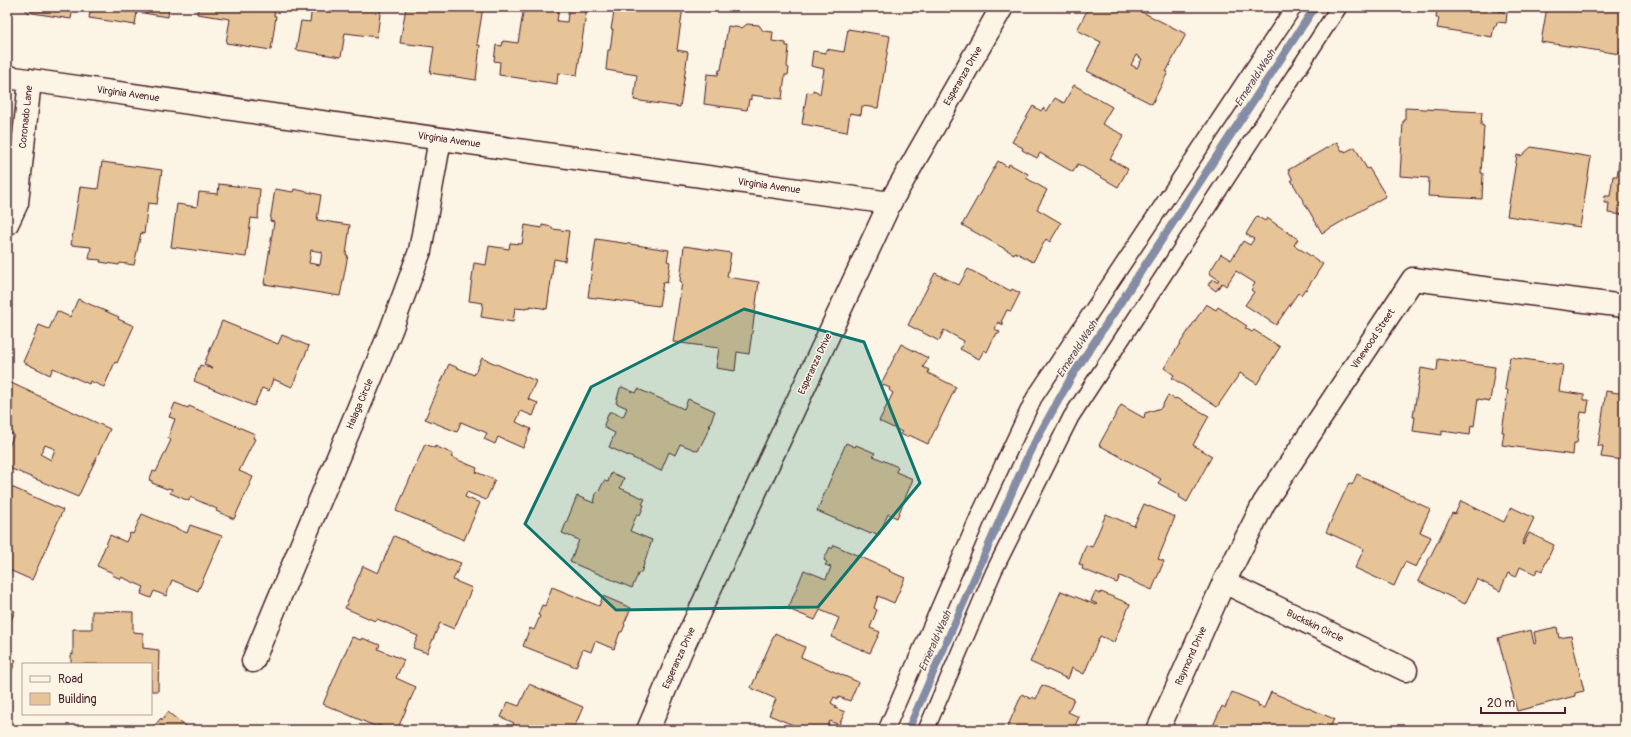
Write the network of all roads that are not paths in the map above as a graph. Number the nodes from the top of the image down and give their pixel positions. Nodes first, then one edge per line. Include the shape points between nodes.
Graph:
1 (1002, 7) edge
2 (1294, 7) edge
3 (1339, 7) edge
4 (7, 77) edge
5 (30, 80) junction
6 (440, 139) junction
7 (890, 203) junction
8 (7, 224) edge
9 (1624, 306) edge
10 (1224, 582) junction
11 (253, 661) dead end
12 (1406, 670) dead end
13 (648, 730) edge
14 (886, 730) edge
15 (926, 730) edge
16 (1158, 730) edge

1 - 7 street, Esperanza Drive
2 - 14 lane via 1034,398 979,515
3 - 15 lane via 1071,417 994,571
4 - 5 street, Virginia Avenue
5 - 6 street, Virginia Avenue
5 - 8 street, Coronado Lane via 17,202
6 - 7 street, Virginia Avenue
6 - 11 street, Halaga Circle via 420,251 388,338
7 - 13 street, Esperanza Drive via 681,651
9 - 10 street, Vinewood Street via 1414,279 1264,503
10 - 12 street, Buckskin Circle
10 - 16 street, Raymond Drive

